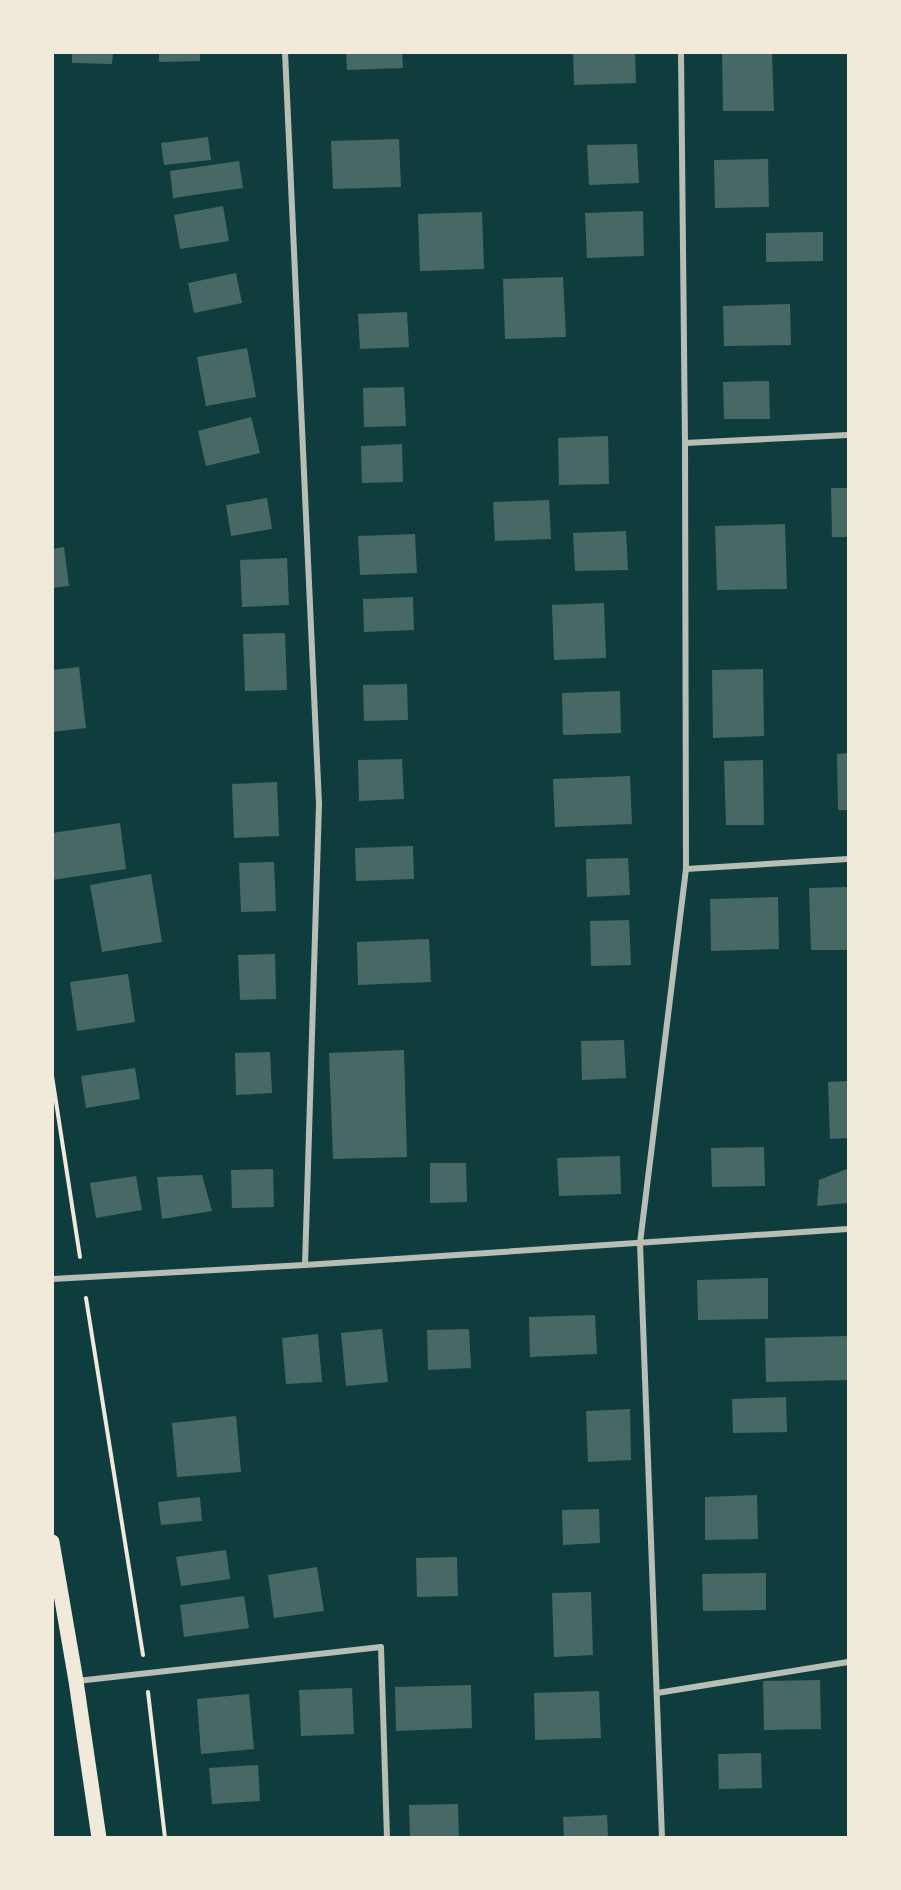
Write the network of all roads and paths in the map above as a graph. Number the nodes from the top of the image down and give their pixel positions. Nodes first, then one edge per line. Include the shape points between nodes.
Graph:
1 (285, 52) edge
2 (681, 52) edge
3 (849, 435) edge
4 (685, 443) junction
5 (849, 859) edge
6 (686, 869) junction
7 (52, 1076) edge
8 (849, 1229) edge
9 (640, 1243) junction
10 (80, 1257) dead end
11 (304, 1265) junction
12 (52, 1279) edge
13 (86, 1298) dead end
14 (52, 1542) edge
15 (849, 1662) edge
16 (146, 1672) junction
17 (76, 1681) junction
18 (657, 1693) junction
19 (99, 1838) edge
20 (165, 1838) edge
21 (387, 1838) edge
22 (662, 1838) edge

1 - 11 street via 319,804
2 - 4 street
3 - 4 street
4 - 6 street
5 - 6 street
6 - 9 street
7 - 10 path
8 - 9 street
9 - 11 street
9 - 18 street
11 - 12 street
13 - 16 path
14 - 17 main road
15 - 18 street
16 - 17 street
16 - 20 path
16 - 21 street via 381,1647
17 - 19 main road
18 - 22 street

